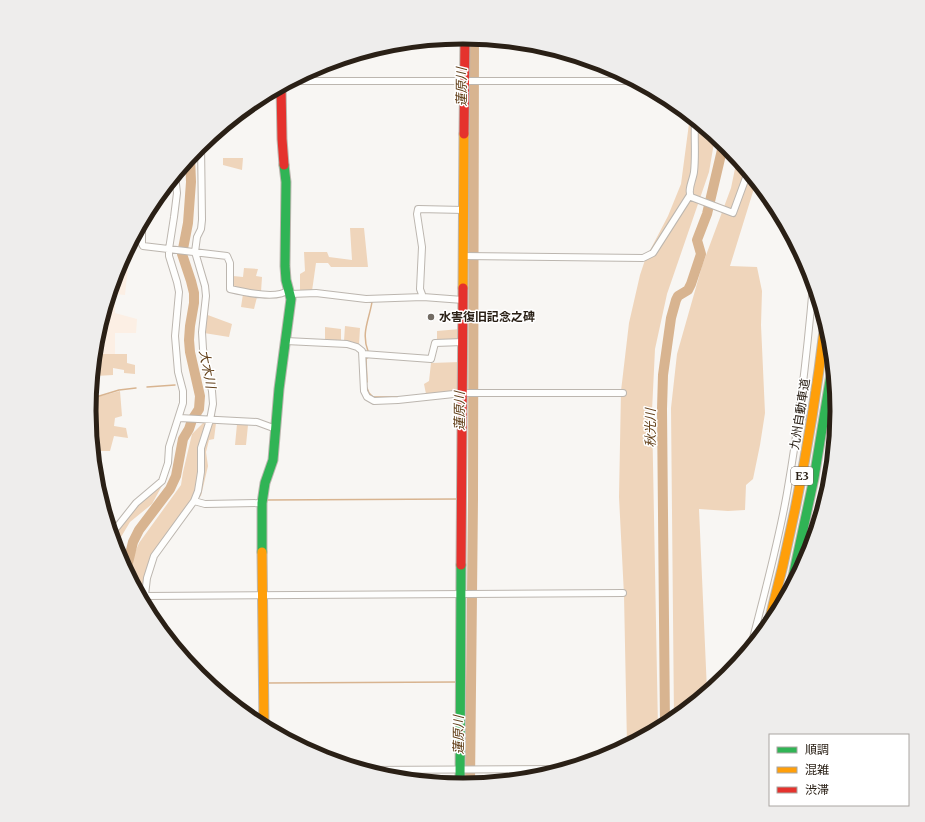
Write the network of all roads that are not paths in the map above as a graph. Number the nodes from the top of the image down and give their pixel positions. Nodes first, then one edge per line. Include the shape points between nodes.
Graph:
1 (465, 44) edge
2 (302, 81) edge
3 (464, 81) junction
4 (623, 81) edge
5 (281, 92) edge
6 (695, 128) edge
7 (201, 153) edge
8 (746, 178) edge
9 (176, 182) edge
10 (692, 197) junction
11 (464, 210) junction
12 (142, 232) edge
13 (169, 249) junction
14 (195, 252) junction
15 (464, 256) junction
16 (289, 292) junction
17 (423, 297) junction
18 (812, 299) edge
19 (463, 300) junction
20 (286, 342) junction
21 (463, 342) junction
22 (822, 342) edge
23 (363, 354) junction
24 (829, 387) edge
25 (462, 393) junction
26 (623, 393) dead end
27 (181, 418) junction
28 (208, 420) junction
29 (276, 428) junction
30 (194, 501) junction
31 (262, 503) junction
32 (115, 528) edge
33 (796, 564) edge
34 (623, 593) dead end
35 (145, 594) edge
36 (462, 594) junction
37 (146, 596) edge
38 (264, 596) junction
39 (772, 608) edge
40 (754, 634) edge
41 (264, 719) edge
42 (460, 769) junction
43 (541, 769) edge
44 (386, 770) edge
45 (460, 778) edge

1 - 3 main road
2 - 3 street
3 - 4 street
3 - 11 main road
5 - 16 main road via 286,182 285,266
6 - 10 street via 696,156
7 - 14 street via 202,220
8 - 10 street via 733,213
9 - 13 street via 176,206
10 - 15 street via 653,253 643,258
11 - 15 main road
11 - 17 street via 418,209 422,247 420,289
12 - 13 street via 143,246
13 - 14 street
13 - 27 street via 179,292 175,323 178,372 183,397
14 - 16 street via 226,256 230,263 230,289 267,294
14 - 28 street via 206,296 203,349 213,404
15 - 19 main road
16 - 17 street via 366,299
16 - 20 main road via 292,299
17 - 19 street
18 - 40 street via 801,417 772,565
19 - 21 main road
20 - 23 street via 347,344 357,347
20 - 29 main road
21 - 23 street via 435,343 431,360
21 - 25 main road
22 - 39 main road, 九州自動車道 / E3 via 802,472
23 - 25 street via 364,391 367,397 374,400
24 - 33 main road, 九州自動車道 / E3 via 815,474
25 - 26 street
25 - 36 main road
27 - 28 street
27 - 32 street via 170,447 162,481 136,503
28 - 29 street via 257,422
28 - 30 street via 201,448 198,491
29 - 31 main road via 273,460 265,483
30 - 31 street via 205,504
30 - 35 street via 154,556
31 - 38 main road
34 - 36 street
36 - 38 street
36 - 42 main road
37 - 38 street
38 - 41 main road
42 - 43 street
42 - 44 street
42 - 45 main road

